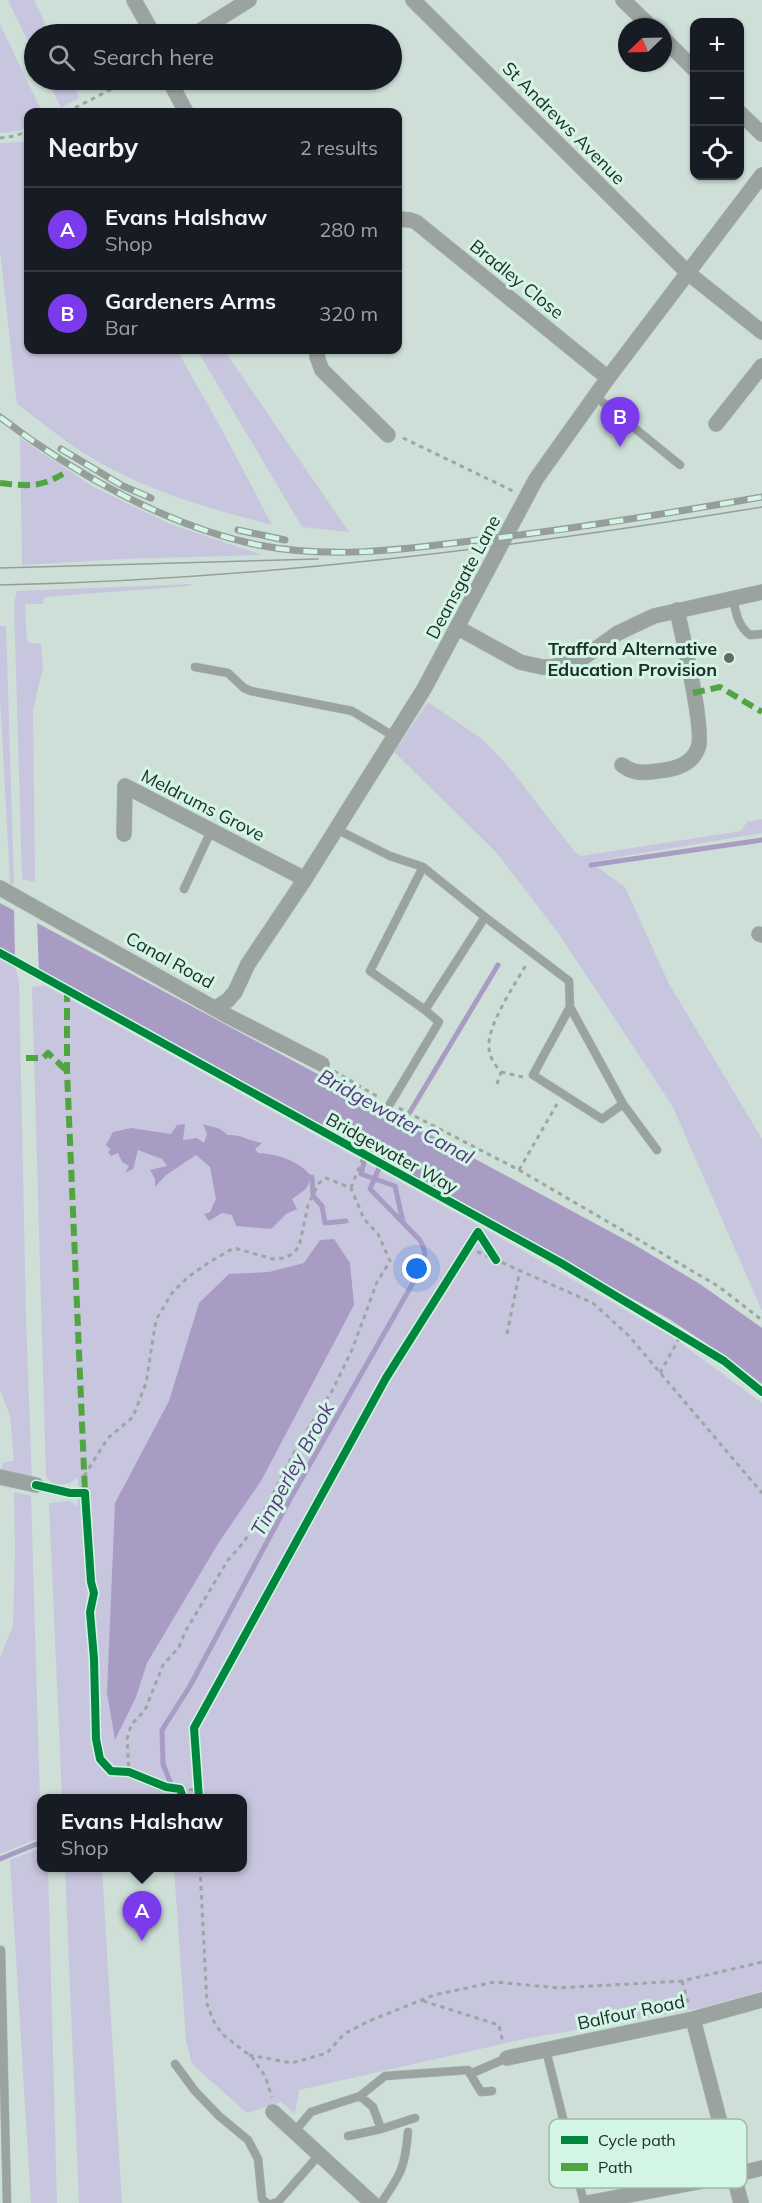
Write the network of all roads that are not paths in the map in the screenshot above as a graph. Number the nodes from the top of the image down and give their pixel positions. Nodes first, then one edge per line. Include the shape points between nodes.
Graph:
1 (134, 0) edge
2 (249, 0) edge
3 (413, 0) edge
4 (623, 0) edge
5 (642, 18) edge
6 (147, 24) edge
7 (211, 24) edge
8 (672, 47) edge
9 (690, 65) edge
10 (174, 90) edge
11 (184, 108) edge
12 (744, 117) edge
13 (762, 135) edge
14 (762, 175) edge
15 (402, 218) edge
16 (688, 273) junction
17 (762, 332) edge
18 (317, 354) edge
19 (762, 366) edge
20 (608, 378) junction
21 (757, 384) edge
22 (595, 396) junction
23 (716, 424) dead end
24 (388, 435) road end
25 (680, 465) dead end
26 (762, 592) edge
27 (733, 598) junction
28 (677, 610) junction
29 (458, 628) junction
30 (762, 634) edge
31 (195, 667) dead end
32 (395, 737) junction
33 (622, 765) dead end
34 (336, 829) junction
35 (211, 831) junction
36 (124, 834) dead end
37 (423, 867) junction
38 (305, 879) junction
39 (0, 888) edge
40 (184, 889) dead end
41 (485, 917) junction
42 (570, 1006) junction
43 (216, 1008) junction
44 (425, 1010) junction
45 (322, 1064) road end
46 (390, 1104) road end
47 (623, 1104) junction
48 (657, 1150) dead end
49 (0, 1477) edge
50 (36, 1485) dead end
51 (1, 1950) edge
52 (762, 2000) edge
53 (693, 2019) junction
54 (546, 2050) junction
55 (507, 2058) joint
56 (175, 2064) dead end
57 (470, 2074) junction
58 (492, 2091) dead end
59 (360, 2096) junction
60 (273, 2112) road end
61 (415, 2118) dead end
62 (564, 2119) edge
63 (719, 2119) edge
64 (381, 2129) junction
65 (294, 2132) junction
66 (408, 2133) dead end
67 (348, 2136) dead end
68 (320, 2155) junction
69 (762, 2168) edge
70 (747, 2172) edge
71 (581, 2188) edge
72 (665, 2188) edge
73 (737, 2188) edge
74 (7, 2203) edge
75 (267, 2203) edge
76 (273, 2203) edge
77 (372, 2203) edge
78 (381, 2203) edge
79 (585, 2203) edge
80 (741, 2203) edge

1 - 6 street
2 - 7 street
3 - 16 street, St Andrews Avenue
4 - 5 street
8 - 9 street
10 - 11 street
12 - 13 street
14 - 16 street, Deansgate Lane
15 - 20 street, Bradley Close via 416,222
16 - 17 street, St Andrews Avenue
16 - 20 street, Deansgate Lane
18 - 24 street via 322,370
19 - 21 street
20 - 22 street, Deansgate Lane
21 - 23 street
22 - 25 lane
22 - 29 street, Deansgate Lane via 526,497
26 - 27 street
27 - 28 street
27 - 30 lane via 744,631
28 - 29 street via 654,615 627,628 580,660 552,667 520,662
28 - 33 street via 699,747 689,760 674,768 639,773
29 - 32 street, Deansgate Lane
31 - 32 lane via 228,673 251,691 352,711
32 - 34 street, Deansgate Lane
34 - 37 lane via 390,856
34 - 38 street, Deansgate Lane
35 - 36 street, Meldrums Grove via 125,786
35 - 38 street, Meldrums Grove
35 - 40 lane
37 - 41 lane
37 - 44 lane via 370,971
38 - 43 street, Deansgate Lane via 248,964 235,992
39 - 43 street, Canal Road
41 - 42 lane via 569,981
41 - 44 lane
42 - 47 lane
42 - 47 lane via 533,1075 602,1119
43 - 45 street, Canal Road
44 - 46 lane via 439,1022
47 - 48 lane
49 - 50 street
51 - 74 lane
52 - 53 street, Balfour Road
53 - 54 street, Balfour Road
53 - 63 street
54 - 55 street, Balfour Road
54 - 62 lane
55 - 57 lane
56 - 75 lane via 219,2116 248,2140 258,2159 262,2199
57 - 58 lane via 481,2092
57 - 59 lane via 468,2070 385,2076
59 - 64 lane via 373,2108
59 - 65 lane via 311,2112
60 - 65 street
61 - 64 lane
64 - 67 lane
65 - 68 street
66 - 78 lane via 400,2175
68 - 76 lane
68 - 77 street
69 - 70 street
71 - 79 lane
72 - 79 street
73 - 80 street

